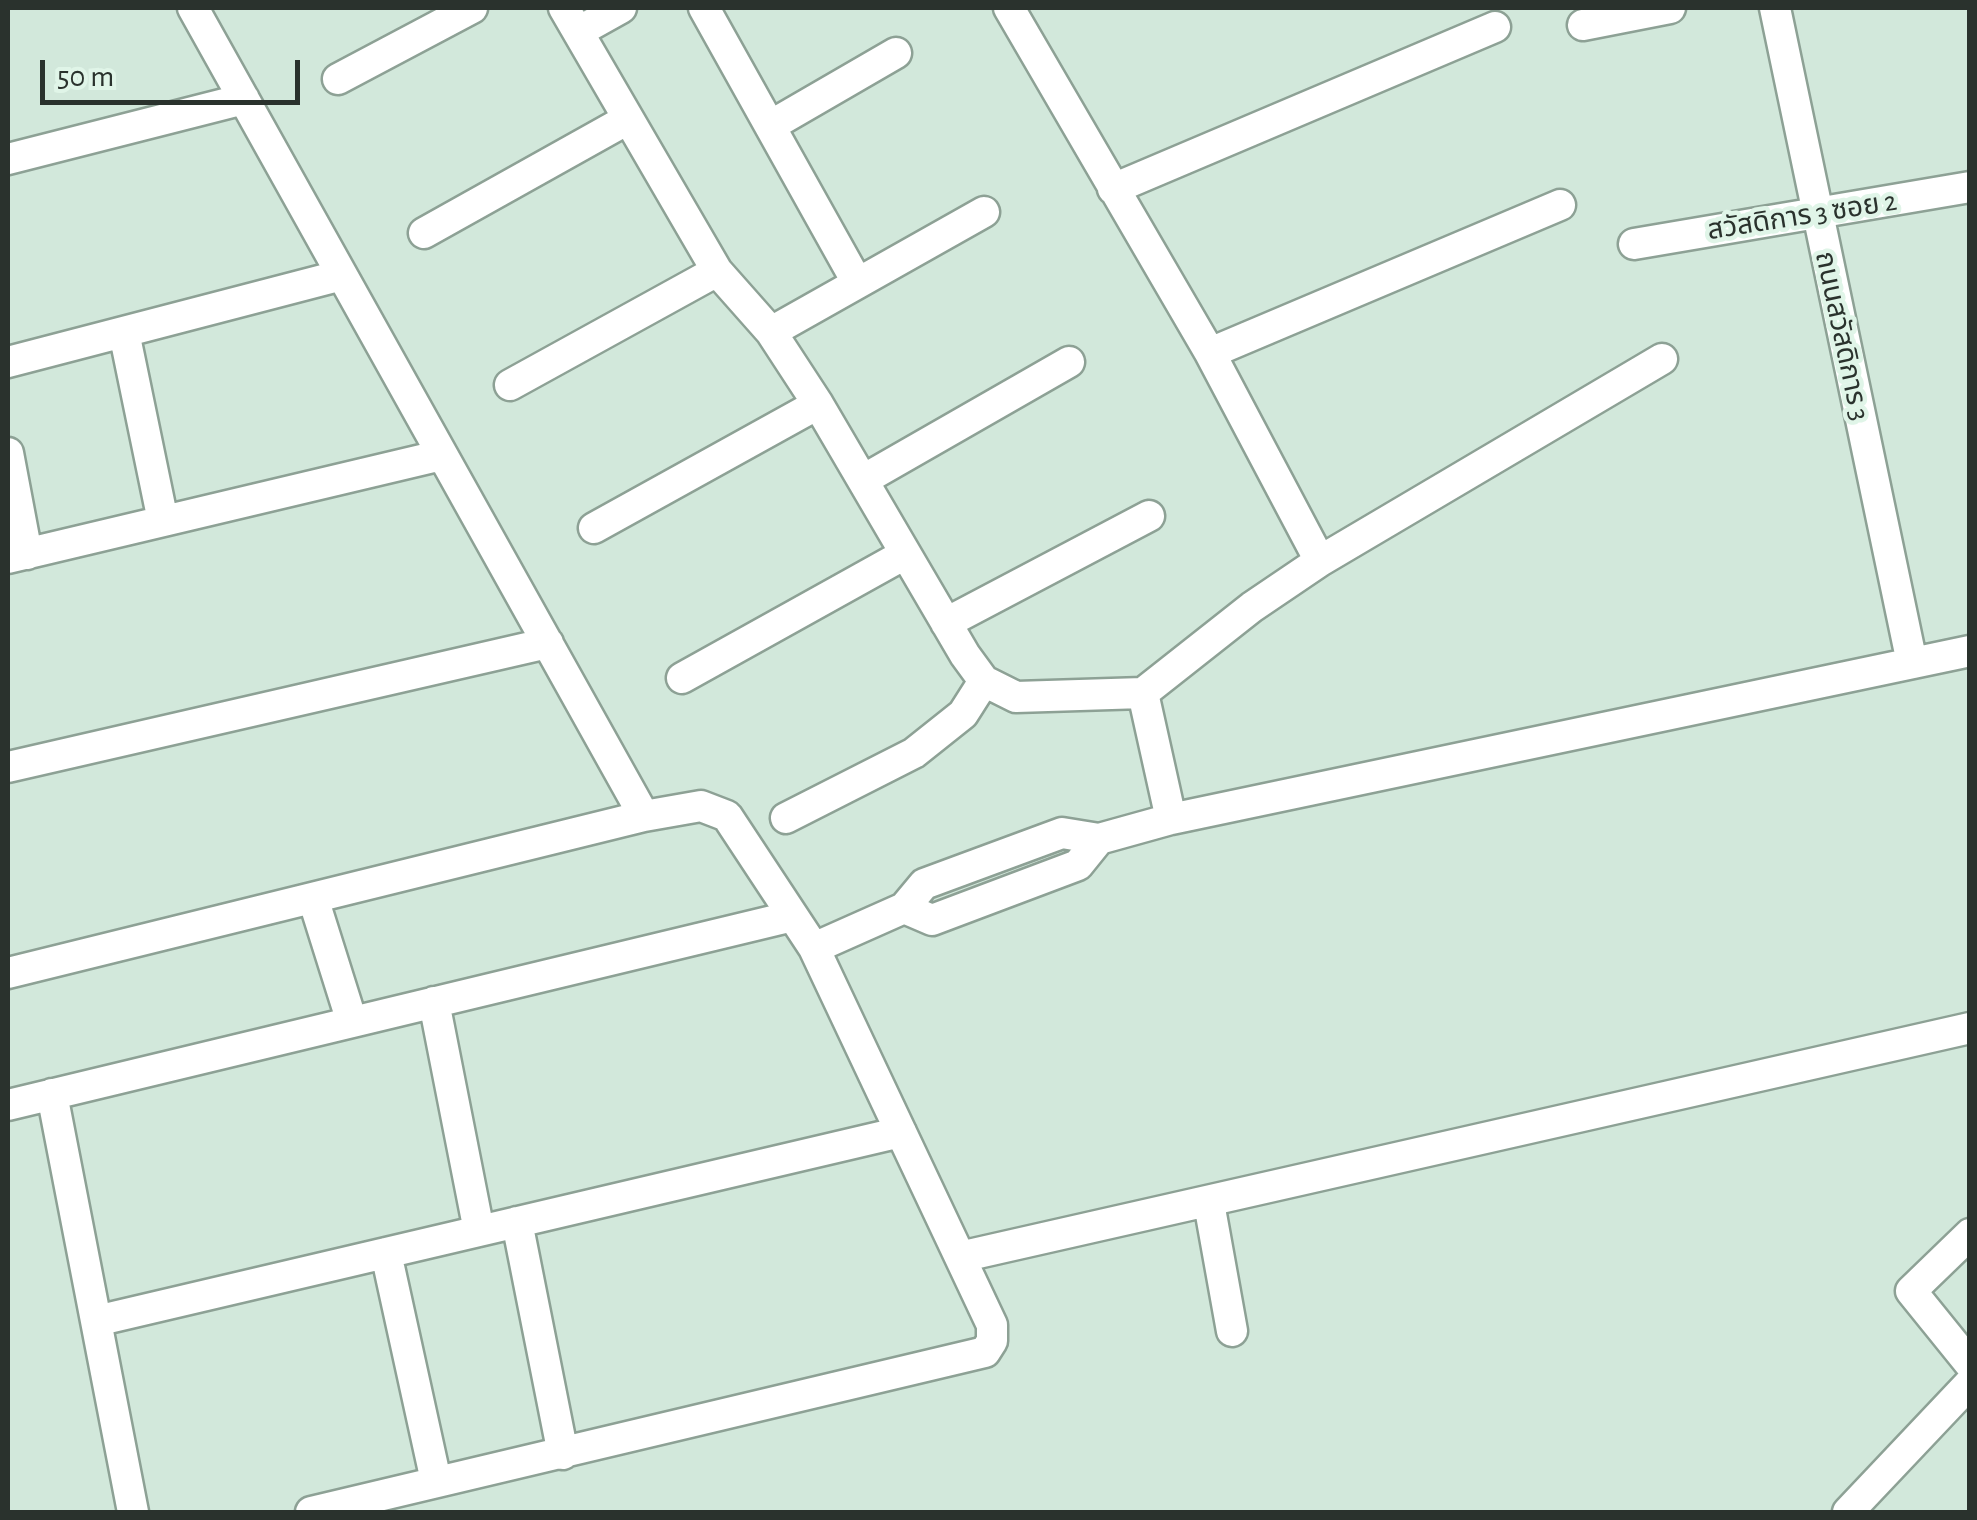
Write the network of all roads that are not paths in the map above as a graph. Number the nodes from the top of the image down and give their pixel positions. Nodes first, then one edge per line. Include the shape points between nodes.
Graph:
1 (192, 8) edge
2 (472, 8) edge
3 (622, 8) edge
4 (704, 8) edge
5 (1670, 8) edge
6 (1775, 8) edge
7 (1022, 11) edge
8 (571, 20) edge
9 (1583, 24) dead end
10 (1495, 28) dead end
11 (896, 53) dead end
12 (338, 79) dead end
13 (244, 99) junction
14 (628, 118) junction
15 (770, 126) junction
16 (8, 158) edge
17 (1970, 187) edge
18 (1113, 189) junction
19 (1560, 205) dead end
20 (984, 212) dead end
21 (1816, 215) junction
22 (424, 233) dead end
23 (1634, 244) dead end
24 (717, 271) junction
25 (342, 275) junction
26 (858, 282) junction
27 (124, 332) junction
28 (771, 332) junction
29 (1210, 353) junction
30 (1662, 360) dead end
31 (8, 362) edge
32 (1069, 362) dead end
33 (510, 385) dead end
34 (818, 404) junction
35 (8, 454) edge
36 (442, 455) junction
37 (862, 480) junction
38 (1149, 516) dead end
39 (163, 522) junction
40 (594, 528) dead end
41 (905, 554) junction
42 (18, 556) edge
43 (1320, 560) junction
44 (946, 624) junction
45 (548, 643) junction
46 (1970, 651) edge
47 (1912, 663) junction
48 (682, 678) dead end
49 (984, 681) junction
50 (1143, 692) junction
51 (8, 767) edge
52 (644, 816) junction
53 (786, 818) dead end
54 (1171, 819) junction
55 (313, 898) junction
56 (793, 916) junction
57 (814, 948) junction
58 (8, 974) edge
59 (434, 1002) junction
60 (352, 1022) junction
61 (1970, 1028) edge
62 (52, 1094) junction
63 (8, 1105) edge
64 (901, 1132) junction
65 (1209, 1203) junction
66 (516, 1222) junction
67 (479, 1231) junction
68 (1970, 1234) edge
69 (386, 1253) junction
70 (960, 1257) junction
71 (96, 1321) junction
72 (1232, 1331) dead end
73 (1970, 1364) edge
74 (1970, 1383) edge
75 (563, 1454) junction
76 (436, 1481) junction
77 (133, 1512) edge
78 (312, 1512) edge
79 (1848, 1512) edge

1 - 13 street
2 - 12 street
3 - 8 street
4 - 15 street
5 - 9 street
6 - 21 street, ถนนสวัสดิการ 3
7 - 18 street
8 - 14 street
10 - 18 street
11 - 15 street
13 - 16 street
13 - 25 street
14 - 22 street
14 - 24 street
15 - 26 street
17 - 21 street, สวัสดิการ 3 ซอย 2
18 - 29 street
19 - 29 street
20 - 26 street
21 - 23 street, สวัสดิการ 3 ซอย 2
21 - 47 street, ถนนสวัสดิการ 3
24 - 28 street
24 - 33 street
25 - 27 street
25 - 36 street
26 - 28 street
27 - 31 street
27 - 39 street
28 - 34 street
29 - 43 street
30 - 43 street
32 - 37 street
34 - 37 street
34 - 40 street
35 - 42 street
36 - 39 street
36 - 45 street
37 - 41 street
38 - 44 street
39 - 42 street
41 - 44 street
41 - 48 street
43 - 50 street
44 - 49 street
45 - 51 street
45 - 52 street
46 - 47 street
47 - 54 street
49 - 50 street via 1016,697
49 - 53 street via 963,714 914,752
50 - 54 street
52 - 55 street
52 - 56 street via 701,806 727,816
54 - 57 street via 1099,839 1062,833 924,884 904,908
55 - 58 street
55 - 60 street
56 - 57 street
56 - 59 street
57 - 64 street
59 - 60 street
59 - 67 street
60 - 62 street
61 - 65 street
62 - 63 street
62 - 71 street
64 - 66 street
64 - 70 street
65 - 70 street
65 - 72 street
66 - 67 street
66 - 75 street
67 - 69 street
68 - 73 street via 1911,1291
69 - 71 street
69 - 76 street
70 - 75 street via 992,1325 986,1352
71 - 77 street
74 - 79 street
75 - 76 street
76 - 78 street

